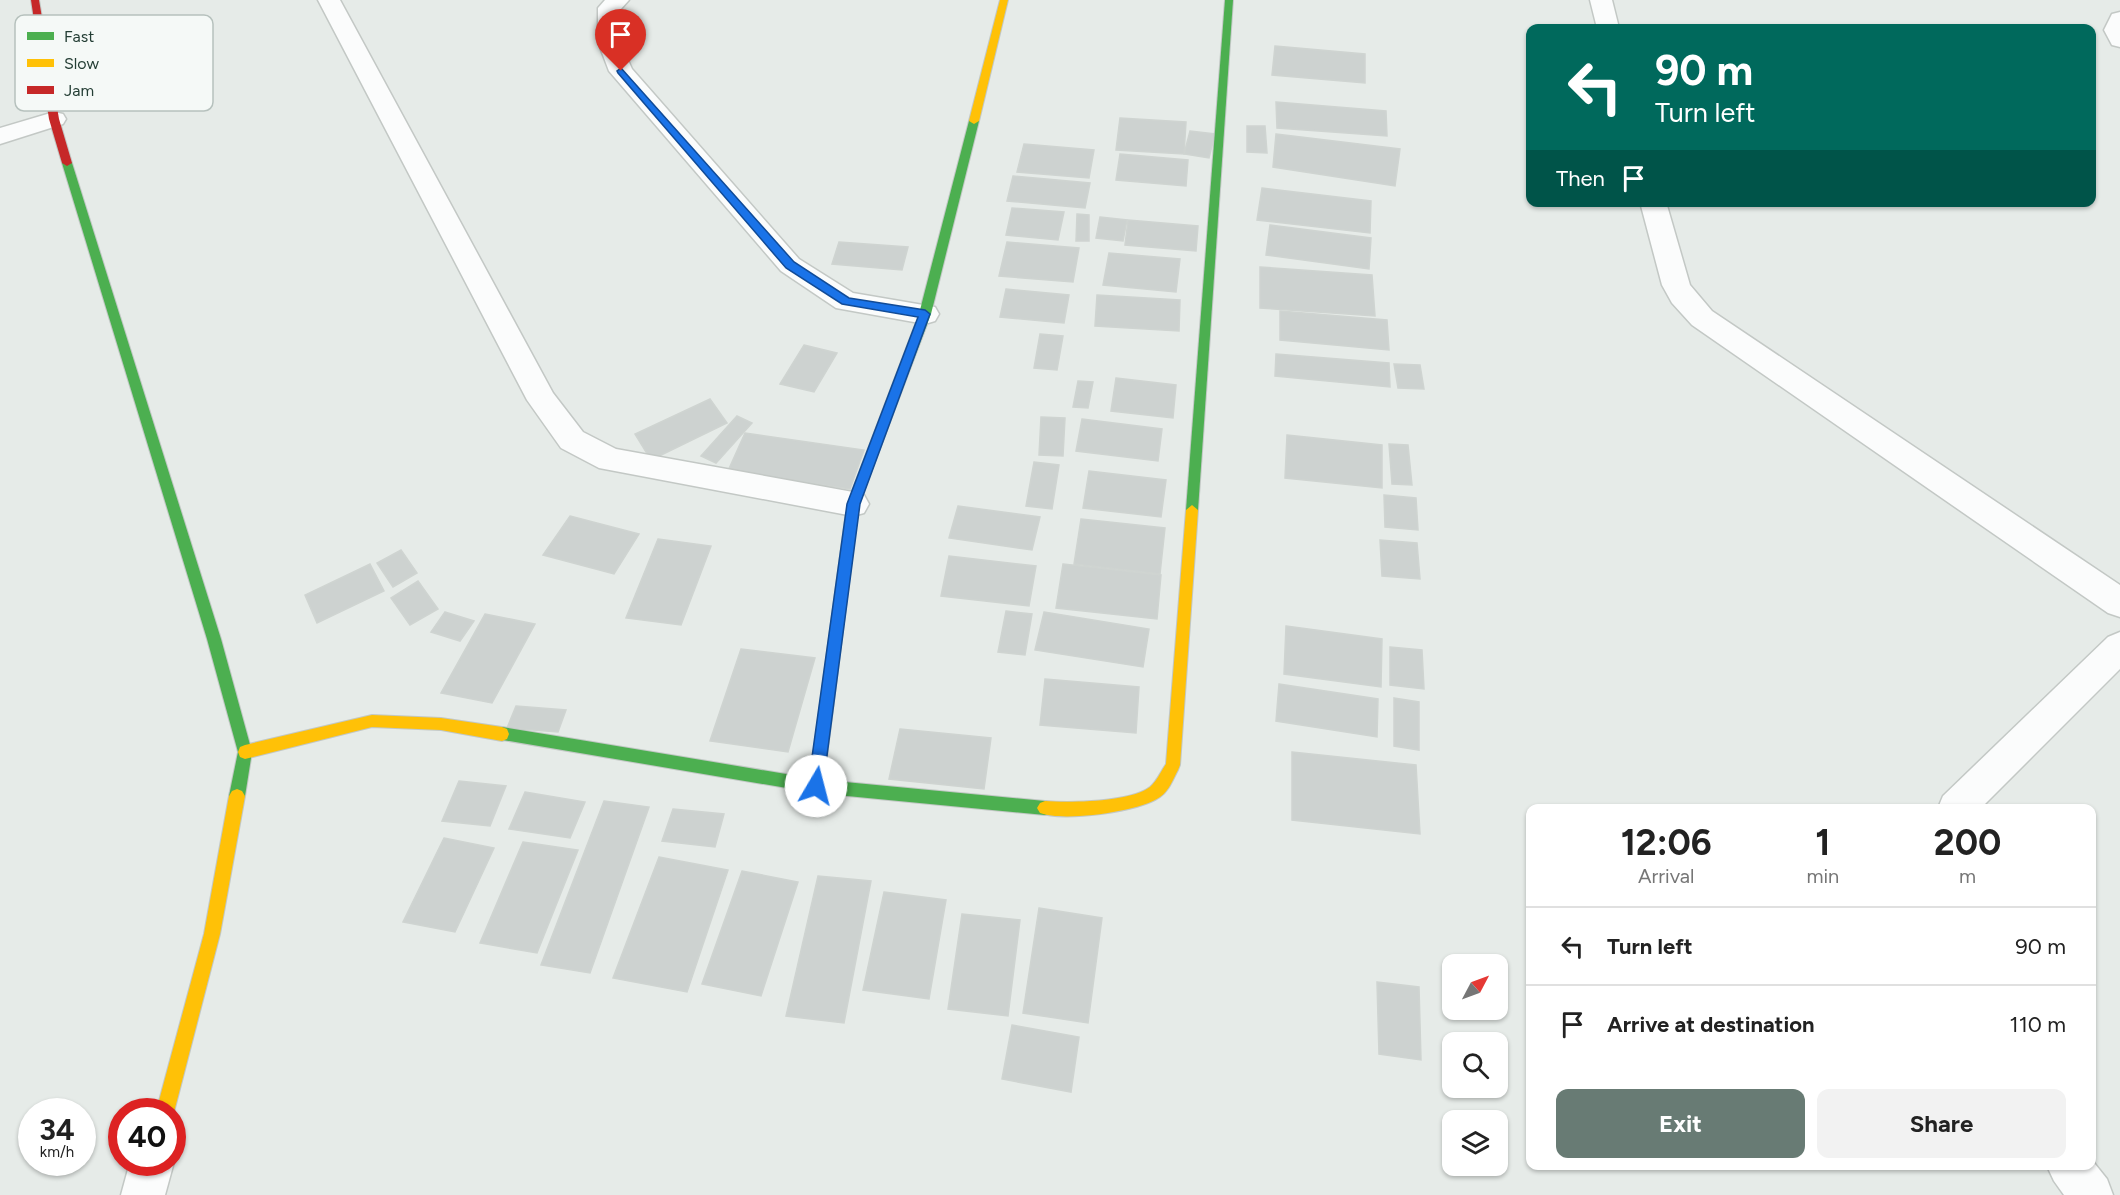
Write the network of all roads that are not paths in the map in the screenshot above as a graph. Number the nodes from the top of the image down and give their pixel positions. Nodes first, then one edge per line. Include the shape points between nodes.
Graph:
1 (35, 0) edge
2 (329, 0) edge
3 (618, 0) edge
4 (1004, 0) edge
5 (1229, 0) edge
6 (1601, 0) edge
7 (37, 15) edge
8 (2120, 20) edge
9 (1607, 24) edge
10 (2120, 40) edge
11 (53, 111) edge
12 (54, 119) junction
13 (0, 136) edge
14 (1654, 207) edge
15 (925, 314) junction
16 (853, 504) junction
17 (2120, 603) edge
18 (2120, 648) edge
19 (245, 752) junction
20 (816, 786) junction
21 (1960, 804) edge
22 (169, 1098) edge
23 (2071, 1170) edge
24 (148, 1176) edge
25 (143, 1195) edge
26 (2091, 1195) edge

1 - 7 street
2 - 16 street via 542,400 573,440 610,460
3 - 15 street via 609,8 609,42 621,71 790,265 846,301
4 - 15 street
5 - 20 street via 1173,765 1155,792 1128,802 1060,810
6 - 9 street
8 - 10 street via 2115,30
11 - 12 street
12 - 13 street
12 - 19 street
14 - 17 street via 1676,285 1702,318
15 - 16 street
16 - 20 street
18 - 21 street
19 - 20 street via 372,721 441,724
19 - 22 street via 212,934
23 - 26 street
24 - 25 street

